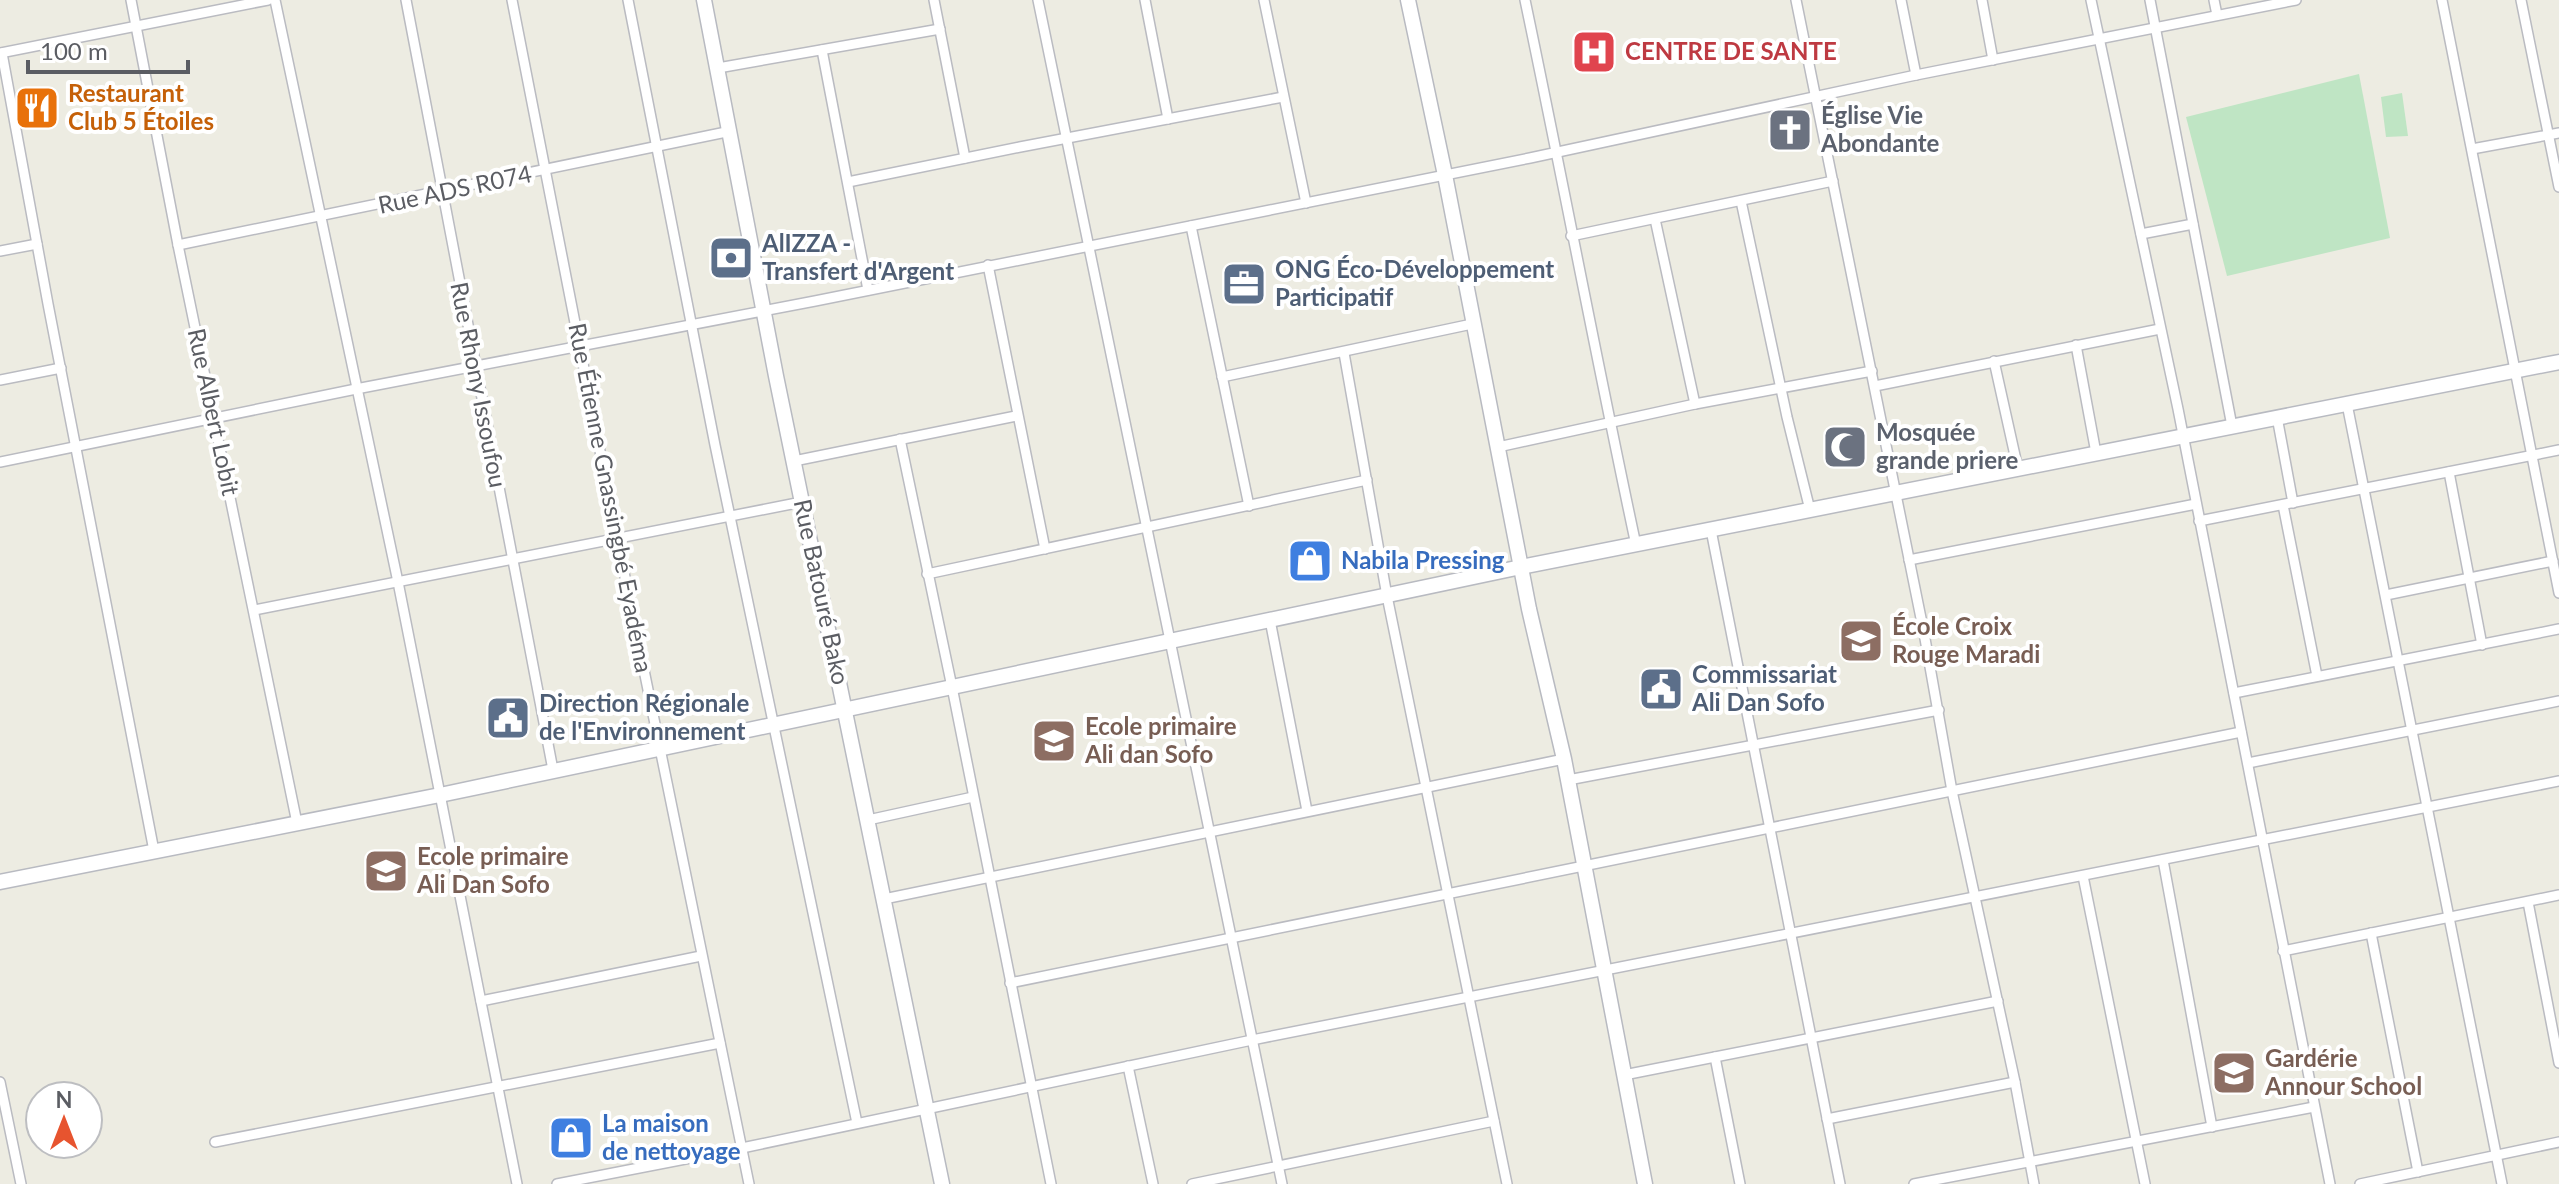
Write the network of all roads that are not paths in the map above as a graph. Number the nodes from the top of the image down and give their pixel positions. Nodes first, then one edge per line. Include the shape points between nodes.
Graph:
1 (131, 0) edge
2 (268, 0) edge
3 (275, 0) edge
4 (406, 0) edge
5 (512, 0) edge
6 (628, 0) edge
7 (704, 0) edge
8 (934, 0) edge
9 (1038, 0) edge
10 (1145, 0) edge
11 (1264, 0) edge
12 (1408, 0) edge
13 (1525, 0) edge
14 (1796, 0) edge
15 (1901, 0) edge
16 (1982, 0) edge
17 (2091, 0) edge
18 (2150, 0) edge
19 (2214, 0) edge
20 (2296, 0) edge
21 (2442, 0) edge
22 (2521, 0) edge
23 (2279, 2) edge
24 (2217, 15) junction
25 (136, 27) junction
26 (2155, 27) junction
27 (940, 29) junction
28 (2099, 38) junction
29 (822, 50) junction
30 (1, 53) edge
31 (1993, 60) junction
32 (718, 68) junction
33 (1916, 75) junction
34 (1283, 97) junction
35 (1814, 97) junction
36 (1168, 119) junction
37 (731, 131) junction
38 (2554, 134) edge
39 (1066, 138) junction
40 (656, 147) junction
41 (2472, 149) junction
42 (1557, 152) junction
43 (965, 158) junction
44 (546, 171) junction
45 (1445, 175) junction
46 (1833, 181) junction
47 (848, 182) junction
48 (2559, 187) edge
49 (442, 193) junction
50 (1741, 201) junction
51 (1306, 203) junction
52 (322, 217) junction
53 (1655, 219) junction
54 (2193, 224) junction
55 (1191, 226) junction
56 (2141, 234) junction
57 (1571, 236) junction
58 (37, 244) junction
59 (178, 245) junction
60 (1088, 246) junction
61 (0, 251) edge
62 (988, 265) junction
63 (868, 290) junction
64 (763, 311) junction
65 (1472, 324) junction
66 (692, 325) junction
67 (2160, 329) junction
68 (2076, 345) junction
69 (580, 347) junction
70 (1344, 353) junction
71 (1994, 361) junction
72 (2559, 362) edge
73 (476, 367) junction
74 (61, 368) junction
75 (2516, 370) junction
76 (1872, 371) junction
77 (1222, 377) junction
78 (0, 380) edge
79 (1875, 386) junction
80 (356, 389) junction
81 (1781, 389) junction
82 (1695, 404) junction
83 (2347, 404) junction
84 (1016, 416) junction
85 (2277, 417) junction
86 (214, 418) junction
87 (1611, 423) junction
88 (2232, 426) junction
89 (2183, 436) junction
90 (900, 439) junction
91 (77, 447) junction
92 (1498, 447) junction
93 (2559, 450) edge
94 (2096, 453) junction
95 (2532, 456) junction
96 (794, 461) junction
97 (0, 462) edge
98 (2018, 469) junction
99 (2449, 472) junction
100 (1367, 480) junction
101 (2363, 489) junction
102 (1897, 493) junction
103 (802, 502) junction
104 (2196, 504) junction
105 (2288, 504) junction
106 (1249, 506) junction
107 (1810, 510) junction
108 (731, 516) junction
109 (2199, 521) junction
110 (1146, 528) junction
111 (1711, 530) junction
112 (617, 538) junction
113 (1636, 545) junction
114 (1045, 549) junction
115 (513, 559) junction
116 (1909, 560) junction
117 (2553, 561) junction
118 (1521, 567) junction
119 (927, 574) junction
120 (2469, 579) junction
121 (398, 582) junction
122 (2559, 593) edge
123 (2386, 595) junction
124 (1387, 596) junction
125 (254, 610) junction
126 (1270, 620) junction
127 (2559, 629) edge
128 (1169, 642) junction
129 (2482, 645) junction
130 (2398, 661) junction
131 (2317, 676) junction
132 (952, 687) junction
133 (2234, 693) junction
134 (2559, 701) edge
135 (845, 710) junction
136 (1939, 710) junction
137 (773, 725) junction
138 (2412, 730) junction
139 (2241, 732) junction
140 (1754, 746) junction
141 (659, 749) junction
142 (1564, 759) junction
143 (2248, 763) junction
144 (553, 770) junction
145 (1568, 780) junction
146 (2559, 781) edge
147 (1425, 787) junction
148 (1952, 791) junction
149 (440, 795) junction
150 (973, 797) junction
151 (2427, 807) junction
152 (1307, 811) junction
153 (868, 820) junction
154 (297, 823) junction
155 (1770, 828) junction
156 (1208, 831) junction
157 (2261, 840) junction
158 (154, 851) junction
159 (2163, 860) junction
160 (1584, 866) junction
161 (2083, 876) junction
162 (989, 877) junction
163 (0, 882) edge
164 (1447, 894) junction
165 (2559, 895) edge
166 (1975, 898) junction
167 (884, 899) junction
168 (2528, 902) junction
169 (2449, 918) junction
170 (2371, 933) junction
171 (1791, 934) junction
172 (1231, 938) junction
173 (2283, 951) junction
174 (701, 956) junction
175 (1605, 972) junction
176 (1010, 983) junction
177 (1469, 999) junction
178 (481, 1001) junction
179 (1998, 1001) junction
180 (1811, 1038) junction
181 (1252, 1040) junction
182 (720, 1043) junction
183 (1715, 1057) junction
184 (2559, 1063) edge
185 (1128, 1066) junction
186 (1624, 1075) junction
187 (0, 1082) edge
188 (2015, 1082) junction
189 (1031, 1087) junction
190 (498, 1088) junction
191 (2314, 1107) junction
192 (926, 1109) junction
193 (1827, 1119) junction
194 (1494, 1121) junction
195 (857, 1123) junction
196 (2212, 1127) junction
197 (2136, 1141) junction
198 (215, 1142) dead end
199 (2559, 1142) edge
200 (742, 1148) junction
201 (2496, 1155) junction
202 (2030, 1162) junction
203 (1278, 1166) junction
204 (2418, 1172) junction
205 (21, 1184) edge
206 (517, 1184) edge
207 (557, 1184) edge
208 (749, 1184) edge
209 (942, 1184) edge
210 (1051, 1184) edge
211 (1153, 1184) edge
212 (1192, 1184) edge
213 (1282, 1184) edge
214 (1507, 1184) edge
215 (1645, 1184) edge
216 (1740, 1184) edge
217 (1840, 1184) edge
218 (1914, 1184) edge
219 (2034, 1184) edge
220 (2145, 1184) edge
221 (2330, 1184) edge
222 (2360, 1184) edge
223 (2502, 1184) edge

1 - 25 street, Rue Albert Lobit
2 - 25 street
3 - 52 street
4 - 49 street, Rue Rhony Issoufou
5 - 44 street, Rue Étienne Gnassingbé Eyadéma
6 - 40 street
7 - 32 street, Rue Batouré Bako
8 - 27 street
9 - 39 street
10 - 36 street
11 - 34 street
12 - 45 street
13 - 42 street
14 - 35 street
15 - 33 street
16 - 31 street
17 - 28 street
18 - 26 street
19 - 24 street
20 - 23 street
21 - 41 street
22 - 38 street
23 - 24 street
24 - 26 street
25 - 30 street
25 - 59 street, Rue Albert Lobit
26 - 28 street
26 - 54 street
27 - 29 street
27 - 43 street
28 - 31 street
28 - 56 street
29 - 32 street
29 - 47 street
30 - 58 street
31 - 33 street
32 - 37 street, Rue Batouré Bako
33 - 35 street
34 - 36 street
34 - 51 street
35 - 42 street
35 - 46 street
36 - 39 street
37 - 40 street, Rue ADS R074
37 - 64 street, Rue Batouré Bako
38 - 41 street
38 - 48 street
39 - 43 street
39 - 60 street
40 - 44 street, Rue ADS R074
40 - 66 street
41 - 75 street
42 - 45 street
42 - 57 street
43 - 47 street
44 - 49 street, Rue ADS R074
44 - 69 street, Rue Étienne Gnassingbé Eyadéma
45 - 51 street
45 - 65 street
46 - 50 street
46 - 76 street
47 - 63 street
49 - 52 street, Rue ADS R074
49 - 73 street, Rue Rhony Issoufou
50 - 53 street
50 - 81 street
51 - 55 street
52 - 59 street, Rue ADS R074
52 - 80 street
53 - 57 street
53 - 82 street
54 - 56 street
54 - 88 street
55 - 60 street
55 - 77 street
56 - 67 street
57 - 87 street
58 - 61 street
58 - 74 street
59 - 86 street, Rue Albert Lobit
60 - 62 street
60 - 110 street
62 - 63 street
62 - 84 street
63 - 64 street
64 - 66 street
64 - 96 street, Rue Batouré Bako
65 - 70 street
65 - 92 street
66 - 69 street
66 - 108 street
67 - 68 street
67 - 89 street
68 - 71 street
68 - 94 street
69 - 73 street
69 - 112 street, Rue Étienne Gnassingbé Eyadéma
70 - 77 street
70 - 100 street
71 - 79 street
71 - 98 street
72 - 75 street
73 - 80 street
73 - 115 street, Rue Rhony Issoufou
74 - 78 street
74 - 91 street
75 - 83 street
75 - 95 street
76 - 79 street
76 - 81 street
77 - 106 street
79 - 102 street
80 - 86 street
80 - 121 street
81 - 82 street
81 - 107 street
82 - 87 street
83 - 85 street
83 - 101 street
84 - 90 street
84 - 114 street
85 - 88 street
85 - 105 street
86 - 91 street
86 - 125 street, Rue Albert Lobit
87 - 92 street
87 - 113 street
88 - 89 street
89 - 94 street
89 - 104 street
90 - 96 street
90 - 119 street
91 - 97 street
91 - 158 street
92 - 118 street
93 - 95 street
94 - 98 street
95 - 99 street
95 - 117 street
96 - 103 street, Rue Batouré Bako
98 - 102 street
99 - 101 street
99 - 120 street
100 - 106 street
100 - 124 street
101 - 105 street
101 - 123 street
102 - 107 street
102 - 116 street
103 - 108 street
103 - 135 street, Rue Batouré Bako
104 - 109 street
104 - 116 street
105 - 109 street
105 - 131 street
106 - 110 street
107 - 111 street
108 - 112 street
108 - 137 street
109 - 133 street
110 - 114 street
110 - 128 street
111 - 113 street
111 - 140 street
112 - 115 street
112 - 141 street, Rue Étienne Gnassingbé Eyadéma
113 - 118 street
114 - 119 street
115 - 121 street
115 - 144 street, Rue Rhony Issoufou
116 - 136 street
117 - 120 street
117 - 122 street
118 - 124 street
118 - 142 street
119 - 132 street
120 - 123 street
120 - 129 street
121 - 125 street
121 - 149 street
123 - 130 street
124 - 126 street
124 - 147 street
125 - 154 street, Rue Albert Lobit
126 - 128 street
126 - 152 street
127 - 129 street
128 - 132 street
128 - 156 street
129 - 130 street
130 - 131 street
130 - 138 street
131 - 133 street
132 - 135 street
132 - 150 street
133 - 139 street
134 - 138 street
135 - 137 street
135 - 153 street, Rue Batouré Bako
136 - 140 street
136 - 148 street
137 - 141 street
137 - 195 street
138 - 143 street
138 - 151 street
139 - 143 street
139 - 148 street
140 - 145 street
140 - 155 street
141 - 144 street
141 - 174 street, Rue Étienne Gnassingbé Eyadéma
142 - 145 street
142 - 147 street
143 - 157 street
144 - 149 street
145 - 160 street
146 - 151 street
147 - 152 street
147 - 164 street
148 - 155 street
148 - 166 street
149 - 154 street
149 - 178 street
150 - 153 street
150 - 162 street
151 - 157 street
151 - 169 street
152 - 156 street
153 - 167 street, Rue Batouré Bako
154 - 158 street
155 - 160 street
155 - 171 street
156 - 162 street
156 - 172 street
157 - 159 street
157 - 173 street
158 - 163 street
159 - 161 street
159 - 196 street
160 - 164 street
160 - 175 street
161 - 166 street
161 - 197 street
162 - 167 street
162 - 176 street
164 - 172 street
164 - 177 street
165 - 168 street
166 - 171 street
166 - 179 street
167 - 192 street, Rue Batouré Bako
168 - 169 street
168 - 184 street
169 - 170 street
169 - 201 street
170 - 173 street
170 - 204 street
171 - 175 street
171 - 180 street
172 - 176 street
172 - 181 street
173 - 191 street
174 - 178 street
174 - 182 street, Rue Étienne Gnassingbé Eyadéma
175 - 177 street
175 - 186 street
176 - 189 street
177 - 181 street
177 - 194 street
178 - 190 street
179 - 180 street
179 - 188 street
180 - 183 street
180 - 193 street
181 - 185 street
181 - 203 street
182 - 190 street
182 - 200 street, Rue Étienne Gnassingbé Eyadéma
183 - 186 street
183 - 216 street
185 - 189 street
185 - 211 street
186 - 215 street
187 - 205 street
188 - 193 street
188 - 202 street
189 - 192 street
189 - 210 street
190 - 198 street
190 - 206 street
191 - 196 street
191 - 221 street
192 - 195 street
192 - 209 street, Rue Batouré Bako
193 - 217 street
194 - 203 street
194 - 214 street
195 - 200 street
196 - 197 street
197 - 202 street
197 - 220 street
199 - 201 street
200 - 207 street
200 - 208 street, Rue Étienne Gnassingbé Eyadéma
201 - 204 street
201 - 223 street
202 - 218 street
202 - 219 street
203 - 212 street
203 - 213 street
204 - 222 street

